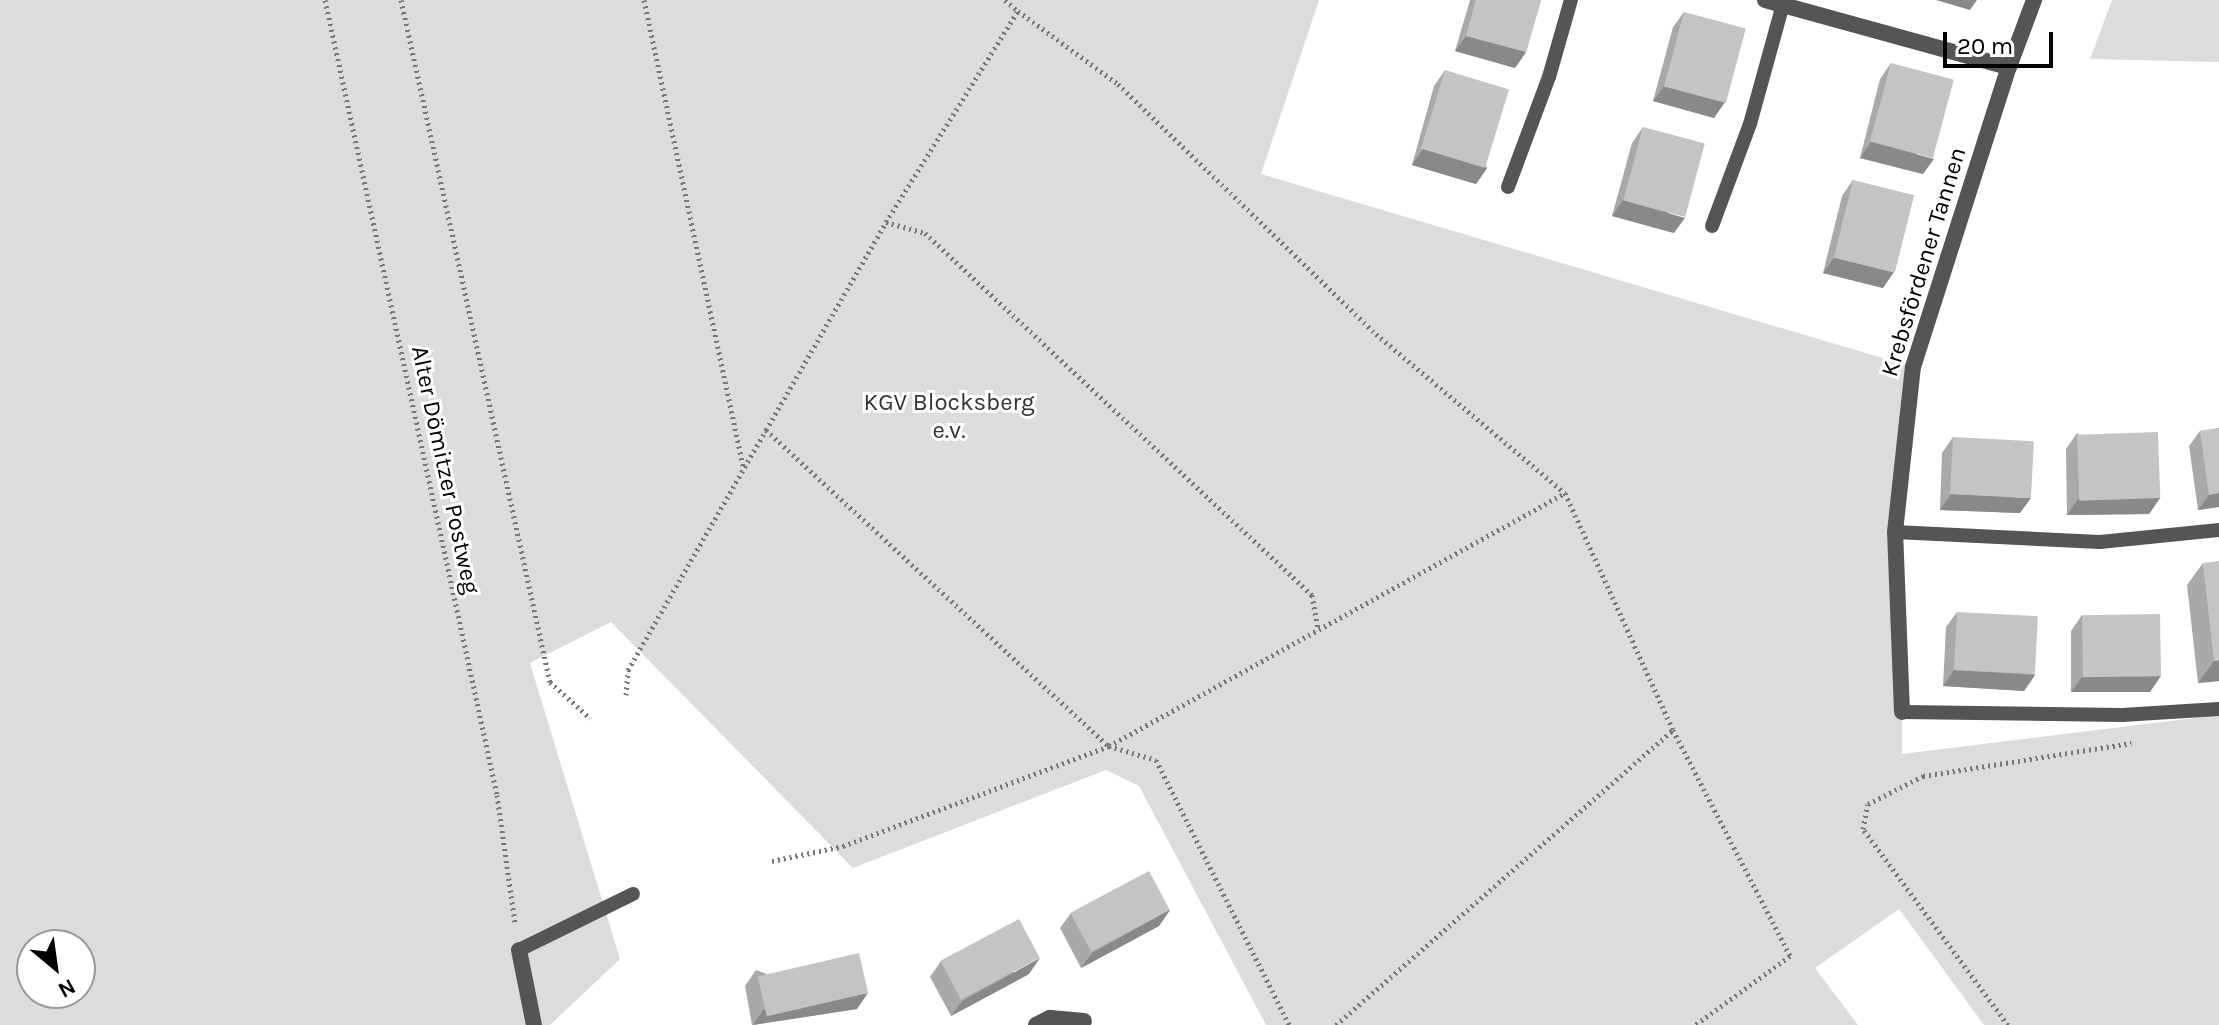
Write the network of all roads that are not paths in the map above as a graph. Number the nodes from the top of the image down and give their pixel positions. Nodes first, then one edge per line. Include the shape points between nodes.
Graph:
1 (1571, 0) edge
2 (1765, 0) edge
3 (2034, 0) edge
4 (1783, 4) junction
5 (2009, 67) junction
6 (1508, 187) dead end
7 (1712, 226) dead end
8 (2219, 530) edge
9 (1895, 532) junction
10 (2219, 709) edge
11 (1902, 712) joint
12 (633, 894) dead end
13 (519, 950) joint
14 (1084, 1021) dead end
15 (534, 1025) edge
16 (1036, 1025) edge

1 - 6 lane
2 - 4 street
3 - 5 street, Krebsfördener Tannen
4 - 5 street
4 - 7 lane via 1750,124
5 - 9 street, Krebsfördener Tannen via 1913,367
8 - 9 lane via 2100,542
9 - 11 street, Krebsfördener Tannen
10 - 11 lane via 2122,715
12 - 13 lane
13 - 15 street
14 - 16 street via 1050,1018

